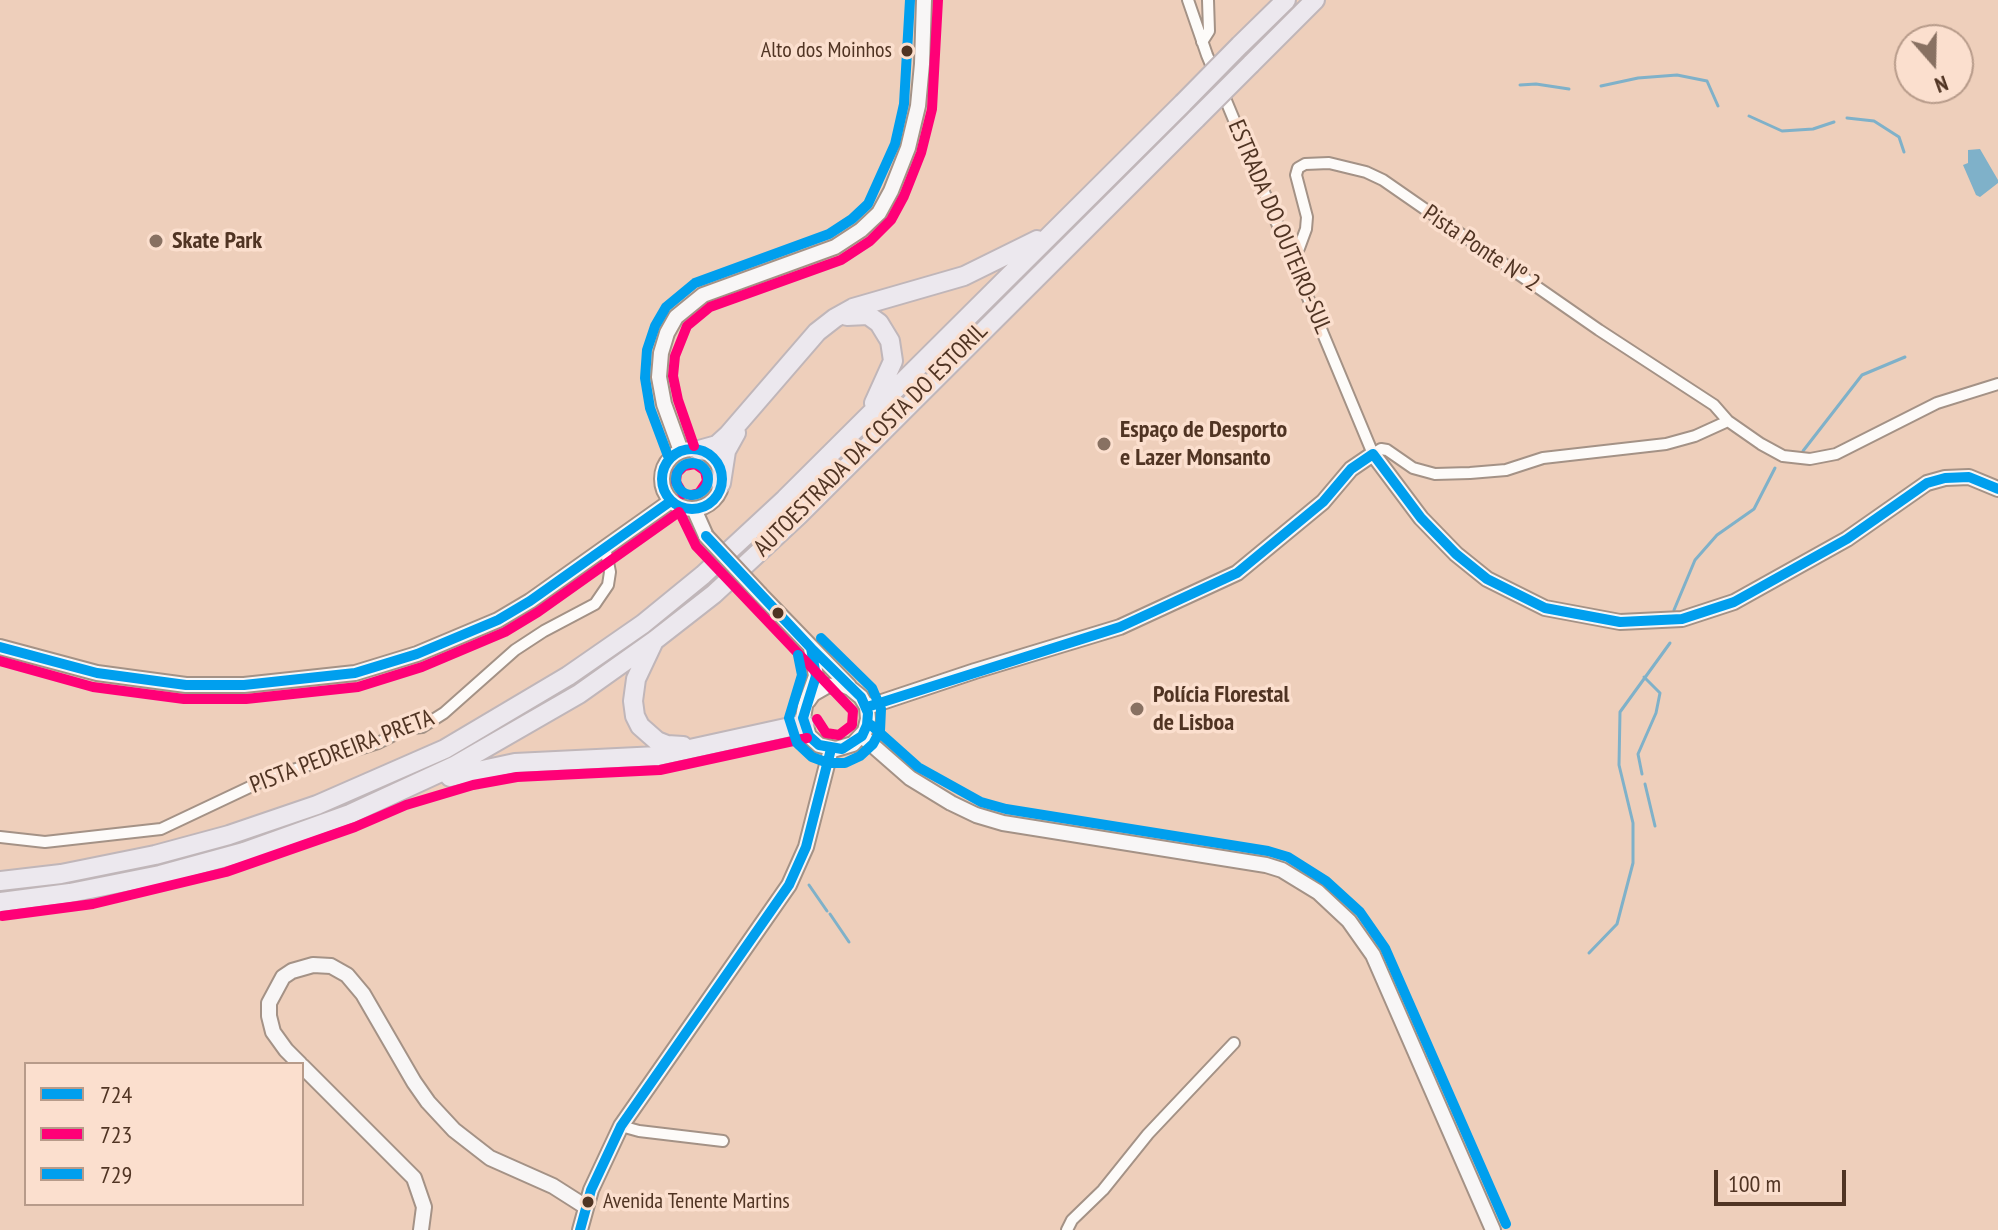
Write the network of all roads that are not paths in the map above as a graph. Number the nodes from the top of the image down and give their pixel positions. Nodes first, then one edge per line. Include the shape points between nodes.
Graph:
1 (924, 0) edge
2 (1188, 0) edge
3 (1208, 0) edge
4 (1286, 0) edge
5 (1315, 0) edge
6 (1202, 42) junction
7 (1050, 234) junction
8 (1290, 253) junction
9 (1998, 384) edge
10 (868, 416) junction
11 (1728, 421) junction
12 (690, 451) junction
13 (1373, 454) junction
14 (721, 483) junction
15 (1998, 489) edge
16 (671, 501) junction
17 (694, 509) junction
18 (605, 547) junction
19 (655, 640) junction
20 (0, 647) edge
21 (811, 648) junction
22 (857, 692) junction
23 (808, 701) junction
24 (867, 707) junction
25 (804, 724) junction
26 (862, 736) junction
27 (694, 747) junction
28 (831, 749) junction
29 (401, 792) junction
30 (0, 837) edge
31 (0, 881) edge
32 (0, 902) edge
33 (1234, 1043) dead end
34 (298, 1062) edge
35 (304, 1068) edge
36 (621, 1126) junction
37 (723, 1141) dead end
38 (586, 1207) junction
39 (421, 1230) edge
40 (580, 1230) edge
41 (1067, 1230) edge
42 (1493, 1230) edge

1 - 12 street via 918,106 908,148 879,213 835,247 703,295 676,317 667,333 659,364 664,404
2 - 6 street, ESTRADA DO OUTEIRO-SUL
3 - 6 street via 1209,31
4 - 7 highway, AUTOESTRADA DA COSTA DO ESTORIL, bridge
5 - 19 highway, AUTOESTRADA DA COSTA DO ESTORIL, bridge via 799,515
6 - 8 street, ESTRADA DO OUTEIRO-SUL
7 - 10 highway, AUTOESTRADA DA COSTA DO ESTORIL
7 - 12 highway via 964,276 835,318 728,435 717,445
8 - 11 street, Pista Ponte Nº 2 via 1299,248 1306,229 1298,168 1316,162 1366,172 1714,405
8 - 13 street, ESTRADA DO OUTEIRO-SUL
9 - 11 street via 1937,403 1836,454 1810,459 1783,456
10 - 14 highway via 893,361 890,341 868,315 851,314 819,336 734,436
10 - 31 highway, AUTOESTRADA DA COSTA DO ESTORIL via 703,575 643,624 445,749 339,796 229,835 114,864
11 - 13 street via 1666,444 1543,458 1506,470 1435,474 1413,468 1387,450
12 - 14 street via 714,460
12 - 16 street via 667,462 662,473
13 - 15 street via 1421,518 1487,579 1545,608 1620,622 1682,619 1734,602 1847,539 1927,483 1969,477
13 - 24 street via 1237,573 1120,627
14 - 17 street via 715,498
16 - 17 street
16 - 18 street
17 - 21 street, bridge via 706,536
18 - 20 street via 498,620 355,673 244,685 186,685 97,673
18 - 30 street, PISTA PEDREIRA PRETA via 608,585 595,604 515,650 422,727 271,777 161,829 45,842
19 - 27 highway via 636,679 635,716 657,741
19 - 29 highway, AUTOESTRADA DA COSTA DO ESTORIL via 502,741
21 - 22 street
21 - 23 street via 816,676
22 - 23 street via 835,685 819,689
22 - 24 street
23 - 25 street
24 - 26 street
25 - 27 highway
25 - 28 street via 814,741
26 - 28 street via 848,747
26 - 42 street via 910,778 976,815 1266,865 1318,892 1349,921 1373,955
27 - 29 highway via 632,758 515,763
28 - 36 street via 806,847 789,885
29 - 32 highway, AUTOESTRADA DA COSTA DO ESTORIL via 223,858 90,890
33 - 41 street
34 - 38 street via 273,1032 269,1003 292,971 331,966 363,994 428,1102 454,1130 478,1151
35 - 39 street via 416,1181 424,1207
36 - 37 street
36 - 38 street
38 - 40 street

